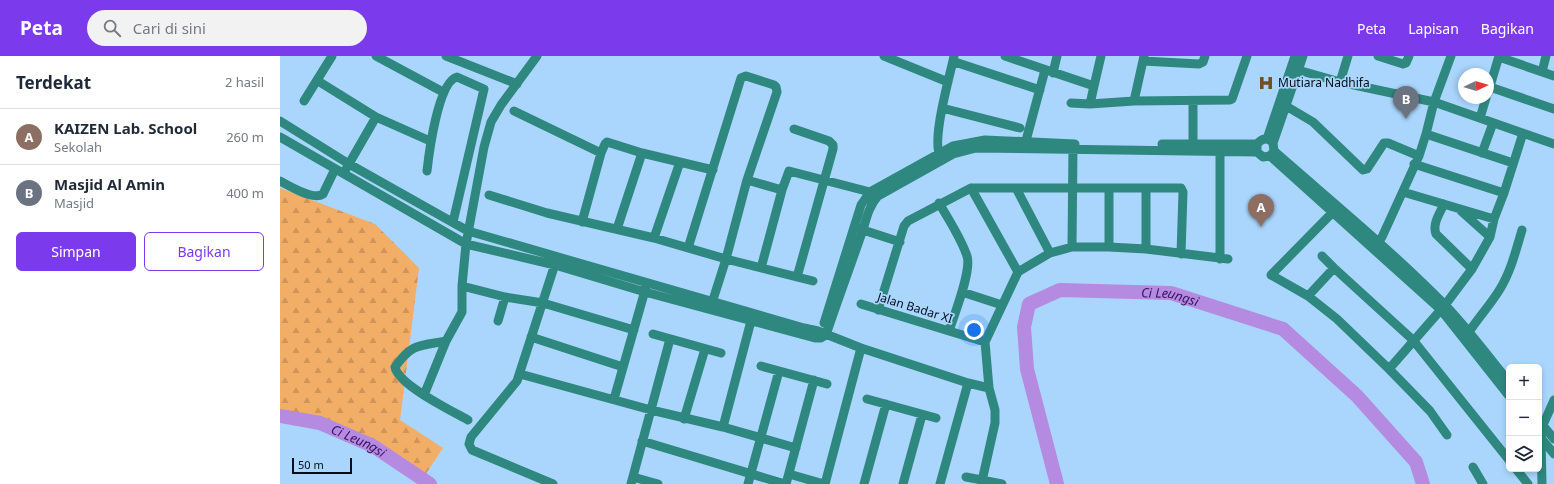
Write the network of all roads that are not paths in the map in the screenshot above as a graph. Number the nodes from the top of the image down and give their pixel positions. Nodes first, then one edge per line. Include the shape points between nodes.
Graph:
1 (332, 56) edge
2 (376, 56) edge
3 (446, 56) edge
4 (537, 56) edge
5 (1007, 56) edge
6 (1057, 56) edge
7 (1101, 56) edge
8 (1205, 56) edge
9 (1247, 56) edge
10 (1295, 56) edge
11 (1303, 56) edge
12 (1348, 56) edge
13 (1378, 56) edge
14 (1409, 56) edge
15 (1451, 56) edge
16 (1499, 56) edge
17 (1546, 56) edge
18 (887, 57) edge
19 (954, 59) edge
20 (1143, 59) edge
21 (1294, 69) junction
22 (1049, 72) junction
23 (1542, 72) junction
24 (1494, 73) edge
25 (1554, 76) edge
26 (318, 80) junction
27 (948, 82) junction
28 (1340, 82) junction
29 (517, 84) junction
30 (1094, 86) junction
31 (1040, 90) junction
32 (1494, 91) edge
33 (443, 92) junction
34 (304, 101) dead end
35 (1134, 101) junction
36 (1193, 101) junction
37 (1434, 102) junction
38 (1071, 103) dead end
39 (1090, 104) junction
40 (1484, 104) edge
41 (1286, 106) junction
42 (942, 108) junction
43 (1554, 109) edge
44 (514, 111) dead end
45 (376, 117) junction
46 (1480, 118) junction
47 (280, 121) edge
48 (1493, 123) junction
49 (1020, 128) dead end
50 (794, 129) dead end
51 (1523, 133) junction
52 (1426, 134) junction
53 (280, 136) edge
54 (430, 141) junction
55 (1554, 144) edge
56 (1024, 146) junction
57 (1073, 147) junction
58 (1271, 147) junction
59 (1193, 148) junction
60 (1257, 148) junction
61 (1220, 151) junction
62 (601, 153) junction
63 (642, 153) junction
64 (1482, 153) junction
65 (940, 157) junction
66 (1417, 160) junction
67 (680, 162) junction
68 (1513, 163) junction
69 (349, 164) junction
70 (713, 170) junction
71 (339, 171) junction
72 (426, 171) dead end
73 (747, 180) junction
74 (825, 180) junction
75 (280, 181) edge
76 (1073, 187) junction
77 (971, 188) junction
78 (1016, 188) junction
79 (1110, 188) junction
80 (1146, 188) junction
81 (782, 190) junction
82 (870, 192) junction
83 (1403, 192) junction
84 (1504, 193) junction
85 (489, 195) dead end
86 (940, 204) junction
87 (1444, 204) junction
88 (1459, 209) junction
89 (1333, 212) junction
90 (1494, 219) junction
91 (453, 222) junction
92 (582, 222) junction
93 (859, 229) junction
94 (617, 230) junction
95 (1522, 230) dead end
96 (468, 231) junction
97 (1490, 237) junction
98 (654, 238) junction
99 (900, 242) junction
100 (466, 244) junction
101 (1376, 246) junction
102 (1072, 247) junction
103 (1110, 247) junction
104 (688, 248) junction
105 (1146, 249) junction
106 (1050, 253) junction
107 (1181, 254) junction
108 (1322, 256) dead end
109 (726, 259) junction
110 (556, 260) junction
111 (761, 268) junction
112 (1334, 268) junction
113 (1472, 269) junction
114 (1018, 272) junction
115 (797, 277) junction
116 (813, 281) dead end
117 (462, 286) junction
118 (646, 288) junction
119 (962, 292) junction
120 (1308, 296) junction
121 (505, 297) junction
122 (543, 303) junction
123 (861, 304) dead end
124 (1002, 305) junction
125 (711, 306) junction
126 (1443, 307) junction
127 (878, 310) junction
128 (498, 321) dead end
129 (751, 321) junction
130 (634, 330) junction
131 (949, 331) junction
132 (1469, 332) junction
133 (822, 333) junction
134 (653, 334) dead end
135 (530, 337) junction
136 (670, 339) junction
137 (1413, 340) junction
138 (446, 342) junction
139 (985, 342) junction
140 (861, 348) junction
141 (704, 349) junction
142 (720, 353) dead end
143 (761, 366) dead end
144 (623, 367) junction
145 (1389, 369) junction
146 (780, 371) junction
147 (520, 374) junction
148 (1506, 378) edge
149 (814, 380) junction
150 (968, 383) junction
151 (827, 384) dead end
152 (989, 388) junction
153 (1506, 392) edge
154 (424, 395) junction
155 (614, 399) junction
156 (867, 399) dead end
157 (1554, 400) edge
158 (886, 404) junction
159 (651, 410) junction
160 (922, 414) junction
161 (936, 418) dead end
162 (684, 419) junction
163 (468, 420) dead end
164 (1546, 420) edge
165 (723, 427) junction
166 (1447, 435) dead end
167 (1540, 436) edge
168 (760, 438) junction
169 (1542, 439) edge
170 (1554, 439) edge
171 (642, 442) junction
172 (796, 448) junction
173 (1554, 454) edge
174 (1506, 456) edge
175 (1473, 467) dead end
176 (1518, 472) edge
177 (1541, 472) edge
178 (750, 474) junction
179 (789, 474) junction
180 (966, 477) dead end
181 (632, 480) edge
182 (982, 481) junction
183 (553, 484) edge
184 (658, 484) edge
185 (748, 484) edge
186 (786, 484) edge
187 (825, 484) edge
188 (864, 484) edge
189 (903, 484) edge
190 (940, 484) edge
191 (1002, 484) edge
192 (1483, 484) edge
193 (1528, 484) edge
194 (1542, 484) edge

1 - 26 street
2 - 33 street
3 - 29 street
4 - 29 street
5 - 22 street
6 - 22 street
7 - 30 street
8 - 20 street via 1199,64
9 - 36 street via 1232,100
10 - 21 street
11 - 21 street
12 - 28 street
13 - 14 street via 1403,64
15 - 37 street
16 - 23 street
16 - 24 street
17 - 23 street
18 - 27 street
19 - 27 street
19 - 31 street
20 - 35 street
21 - 28 street
21 - 41 street
21 - 58 street
22 - 30 street
22 - 31 street
23 - 25 street
26 - 34 street
26 - 45 street
27 - 42 street
28 - 37 street
29 - 96 street via 491,122
30 - 39 street
31 - 56 street
32 - 43 street
33 - 54 street
33 - 91 street via 457,77 484,89
35 - 36 street
35 - 39 street
36 - 59 street
37 - 46 street
37 - 52 street
38 - 39 street
40 - 46 street
41 - 58 street
41 - 66 street via 1313,122 1363,170 1367,169 1384,143
42 - 49 street
42 - 65 street via 937,144
44 - 62 street
45 - 54 street
45 - 69 street
46 - 48 street
47 - 69 street
48 - 51 street
48 - 64 street
50 - 74 street via 829,141 833,145
51 - 55 street
51 - 68 street
52 - 64 street
52 - 66 street
53 - 71 street
54 - 72 street
56 - 57 street
56 - 65 street via 976,148
57 - 59 street
57 - 76 street
58 - 60 street via 1259,141
58 - 60 street via 1263,157
58 - 89 street
58 - 101 street
59 - 60 street
59 - 61 street
60 - 61 street
61 - 107 street via 1224,259
62 - 63 street via 608,142
62 - 92 street
63 - 67 street
63 - 94 street
64 - 68 street
65 - 82 street
65 - 93 street via 878,196
66 - 83 street
66 - 84 street
67 - 70 street
67 - 98 street
68 - 84 street
69 - 71 street
69 - 91 street
70 - 73 street via 740,81 746,76 774,86 777,90
70 - 104 street
71 - 75 street via 320,196 312,196
71 - 100 street
73 - 81 street
73 - 109 street
74 - 81 street via 791,171
74 - 82 street
74 - 115 street
76 - 78 street
76 - 79 street
76 - 102 street
77 - 78 street
77 - 86 street
77 - 114 street
78 - 106 street
79 - 80 street
79 - 103 street
80 - 105 street
80 - 107 street via 1183,190
81 - 111 street
82 - 93 street via 861,205
83 - 87 street
83 - 101 street
84 - 90 street
85 - 92 street
86 - 99 street via 908,221
86 - 119 street via 967,257 968,268
87 - 88 street
87 - 113 street via 1434,230
88 - 90 street
88 - 97 street
89 - 101 street
89 - 120 street via 1271,275
90 - 97 street
91 - 96 street
92 - 94 street
93 - 99 street
93 - 133 street
94 - 98 street
95 - 132 street via 1514,259 1501,288
96 - 100 street
96 - 110 street
97 - 113 street
98 - 104 street
99 - 127 street
100 - 110 street
100 - 117 street
101 - 126 street
102 - 103 street
102 - 106 street
103 - 105 street
104 - 109 street
105 - 107 street
106 - 114 street
108 - 112 street
109 - 111 street
109 - 125 street
110 - 118 street
110 - 122 street
111 - 115 street
112 - 120 street
112 - 137 street
113 - 126 street
114 - 124 street
115 - 116 street
117 - 121 street
117 - 138 street via 462,312
118 - 125 street
118 - 130 street
119 - 124 street
119 - 131 street
120 - 145 street via 1337,319
121 - 122 street
121 - 128 street
122 - 130 street
122 - 135 street
123 - 127 street, Jalan Badar XI
124 - 139 street
125 - 129 street
125 - 133 street
126 - 132 street
126 - 137 street
126 - 153 street
127 - 131 street, Jalan Badar XI
129 - 133 street via 815,338 821,338
129 - 165 street
130 - 144 street
131 - 139 street, Jalan Badar XI
132 - 148 street
133 - 140 street
134 - 136 street
135 - 144 street
135 - 147 street
136 - 141 street
136 - 159 street
137 - 145 street
137 - 174 street
138 - 154 street
138 - 154 street via 415,346 395,367 398,375
139 - 152 street
140 - 150 street
140 - 187 street
141 - 142 street
141 - 162 street
143 - 146 street
144 - 155 street
145 - 166 street via 1430,411
146 - 149 street
146 - 168 street
147 - 155 street
147 - 183 street via 514,386 470,437 469,444 472,450
149 - 151 street
149 - 172 street
150 - 152 street
150 - 190 street
152 - 182 street via 996,423
154 - 163 street
155 - 159 street
156 - 158 street
157 - 164 street
158 - 160 street
158 - 188 street
159 - 162 street
159 - 171 street
160 - 161 street
160 - 189 street
162 - 165 street
164 - 167 street
164 - 170 street
165 - 168 street
168 - 172 street
168 - 178 street
169 - 173 street
171 - 178 street
171 - 181 street
172 - 179 street
175 - 192 street
176 - 193 street
177 - 194 street
178 - 185 street
178 - 186 street
179 - 186 street
179 - 187 street
180 - 182 street
181 - 184 street
182 - 191 street

